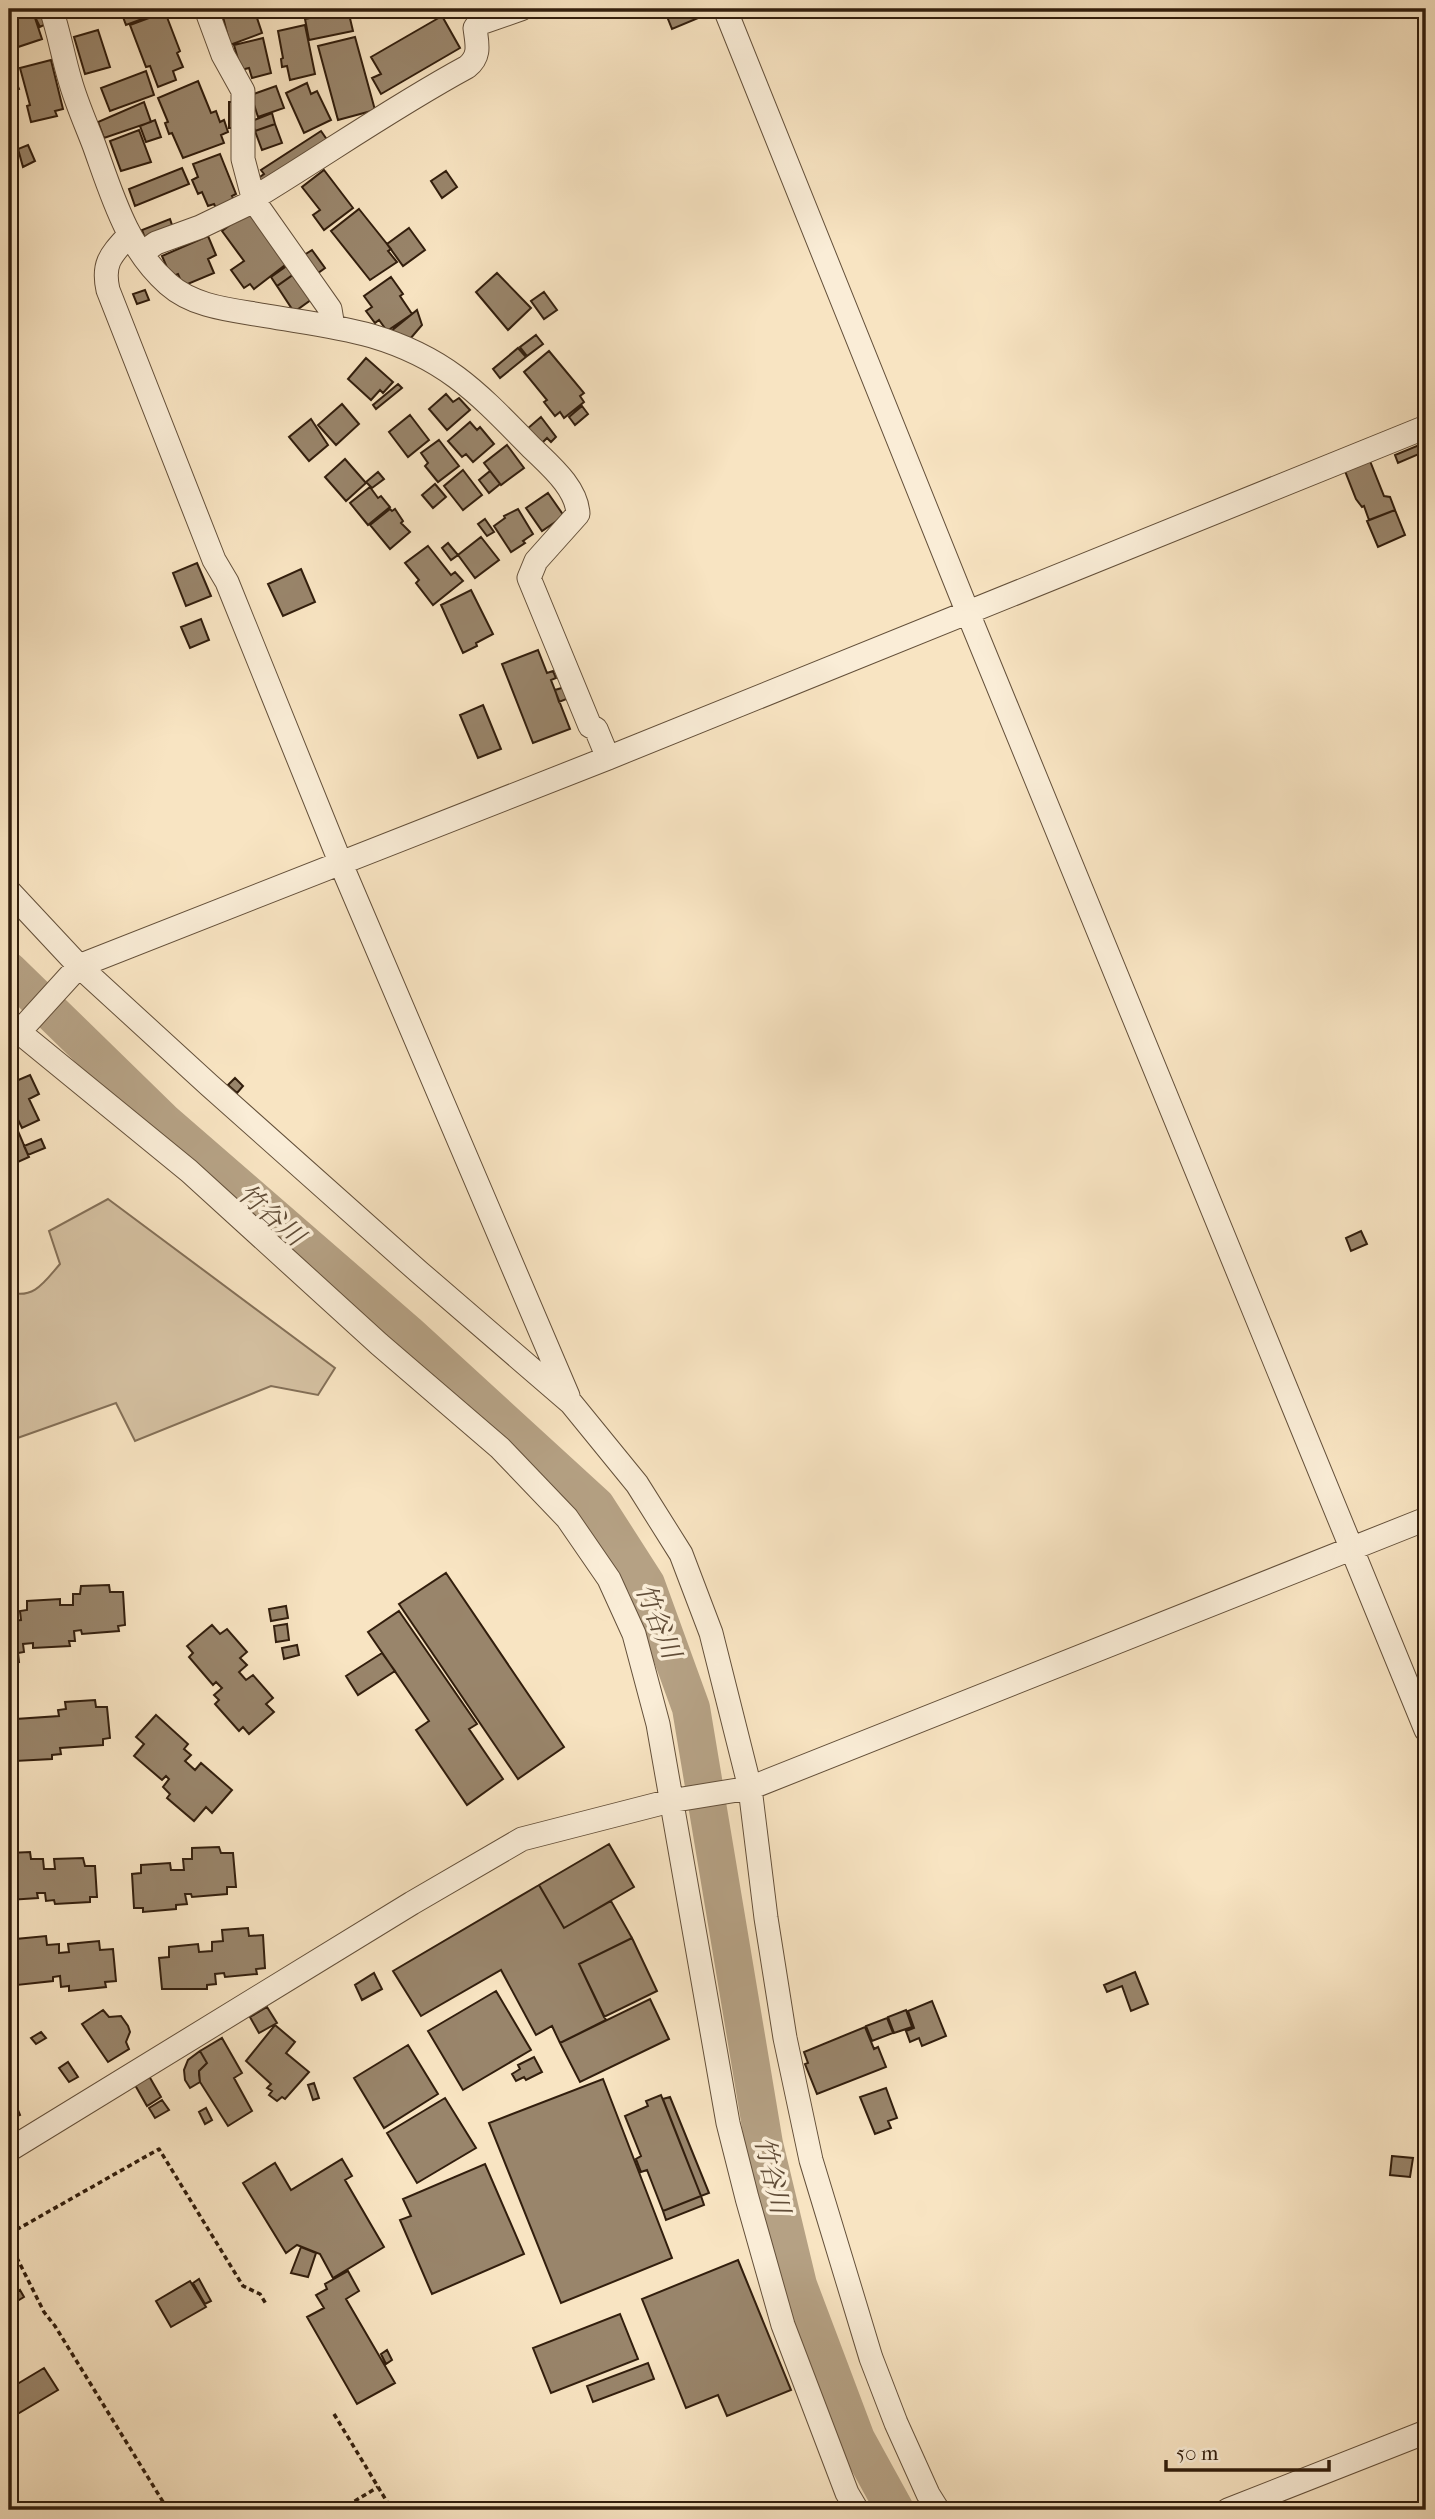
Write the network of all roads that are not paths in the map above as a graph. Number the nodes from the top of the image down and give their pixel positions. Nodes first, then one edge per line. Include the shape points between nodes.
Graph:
1 (51, 9) edge
2 (206, 9) edge
3 (521, 9) edge
4 (725, 9) edge
5 (254, 200) junction
6 (135, 244) junction
7 (333, 327) junction
8 (1426, 427) edge
9 (968, 613) junction
10 (608, 758) junction
11 (341, 864) junction
12 (9, 891) edge
13 (79, 965) junction
14 (18, 1025) edge
15 (571, 1402) junction
16 (1426, 1519) edge
17 (1353, 1549) junction
18 (1426, 1730) edge
19 (744, 1790) junction
20 (676, 1800) junction
21 (9, 2150) edge
22 (1426, 2432) edge
23 (857, 2510) edge
24 (938, 2510) edge
25 (1228, 2510) edge

1 - 6 street via 71,82 113,200
2 - 5 street via 243,91 243,159
3 - 5 street via 478,24 478,52 467,67 393,108
4 - 9 street
5 - 6 street via 200,227 156,243
5 - 7 street via 330,309
6 - 7 street via 165,282 194,300
6 - 11 street via 114,252 107,263 108,290 214,561 227,582
7 - 10 street via 408,349 444,367 492,407 556,472 577,502 578,514 536,561 529,578 590,726 596,729
8 - 9 street
9 - 10 street
9 - 17 street
10 - 11 street
11 - 13 street
11 - 15 street
12 - 13 street
13 - 14 street
13 - 15 street via 409,1263
14 - 20 street via 190,1171 500,1448 567,1518 609,1578 634,1634
15 - 19 street via 637,1484 681,1554 711,1633
16 - 17 street
17 - 18 street
17 - 19 street
19 - 20 street
19 - 24 street via 785,2038 811,2160 871,2358
20 - 21 street via 522,1839
20 - 23 street via 729,2123 747,2198 783,2325
22 - 25 street

